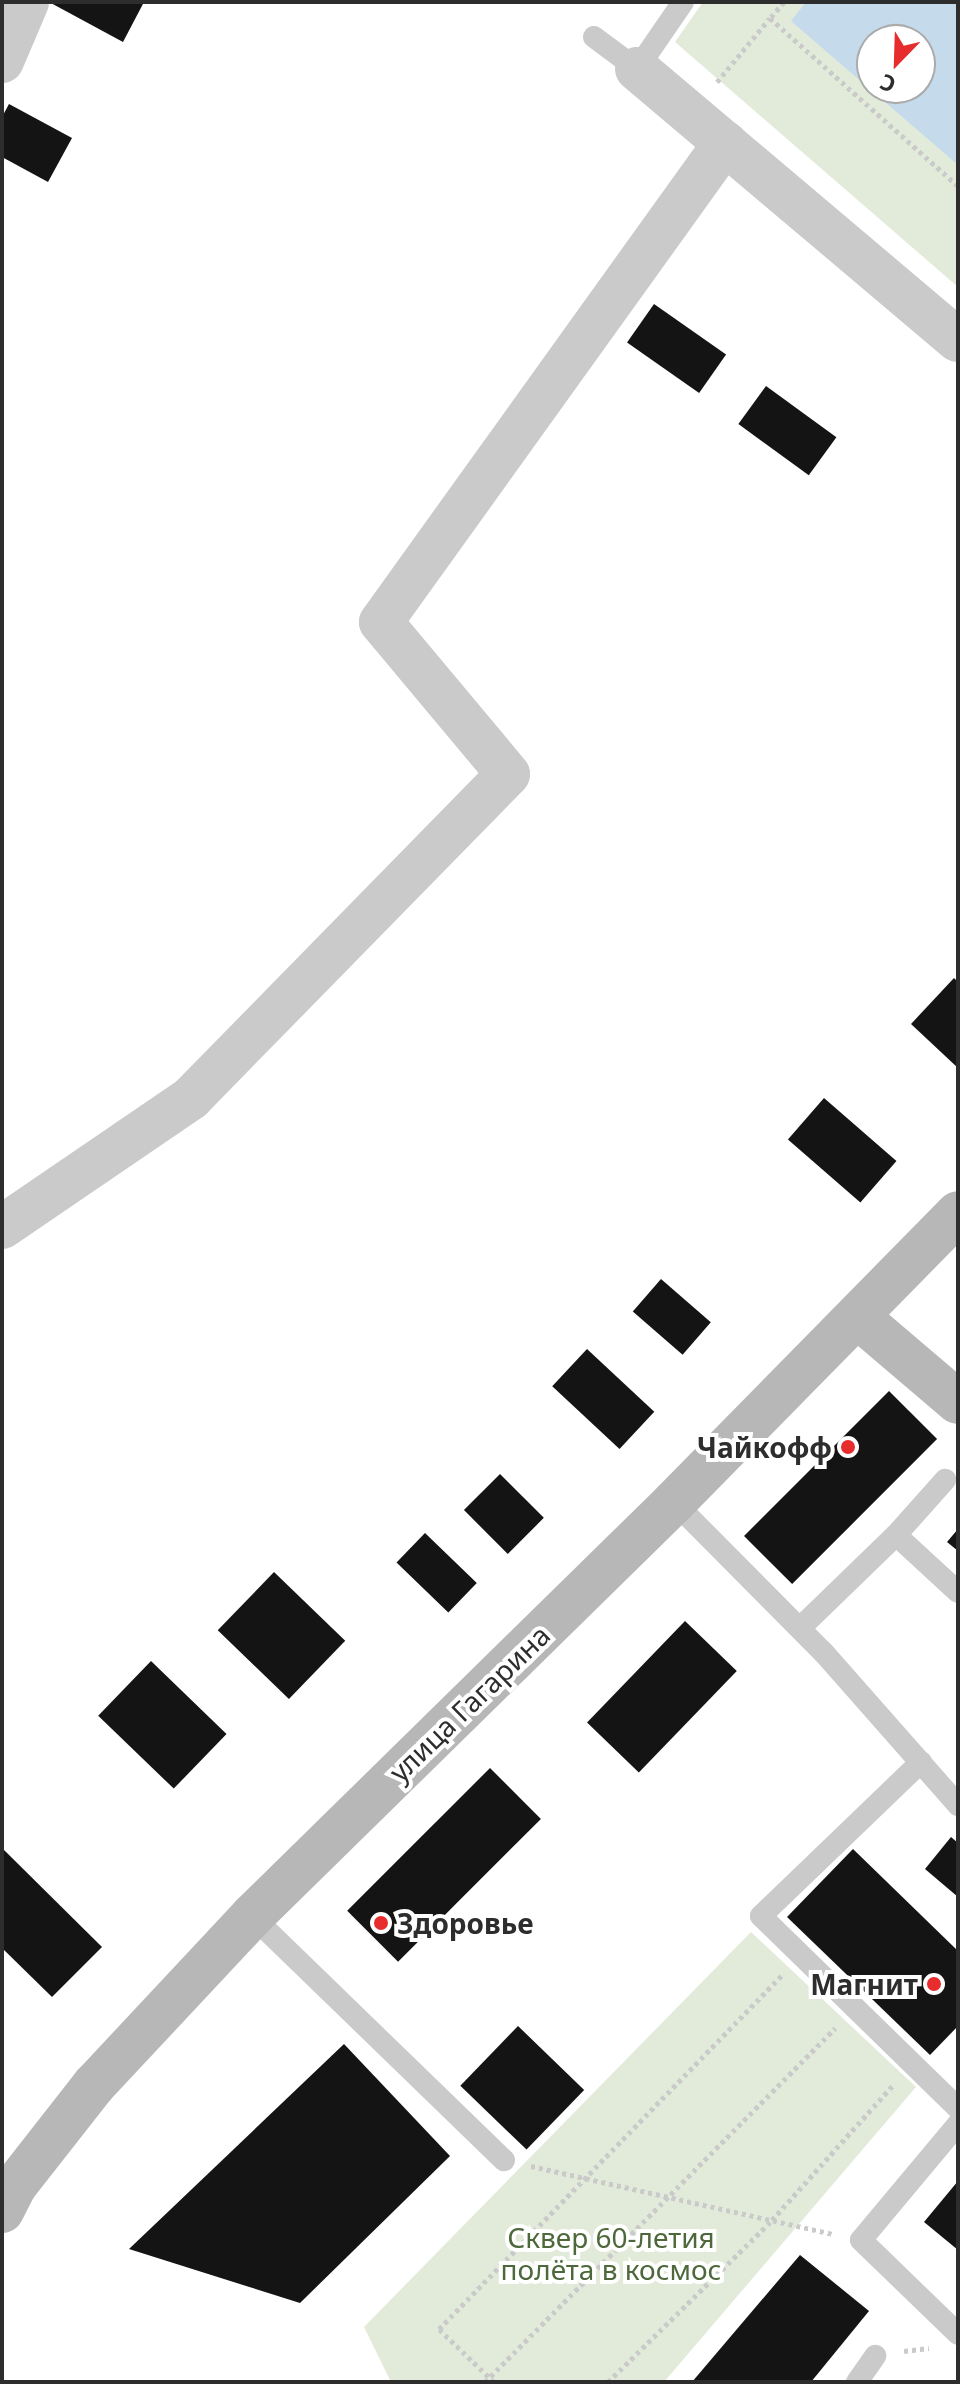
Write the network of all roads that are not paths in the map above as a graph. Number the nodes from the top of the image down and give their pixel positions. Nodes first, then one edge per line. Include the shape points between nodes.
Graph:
1 (27, 2) edge
2 (683, 2) edge
3 (594, 37) dead end
4 (2, 61) edge
5 (637, 69) junction
6 (725, 143) junction
7 (958, 340) edge
8 (958, 1213) edge
9 (2, 1227) edge
10 (858, 1317) junction
11 (958, 1402) edge
12 (945, 1480) dead end
13 (674, 1502) junction
14 (896, 1535) junction
15 (958, 1592) edge
16 (800, 1628) junction
17 (921, 1762) junction
18 (958, 1805) edge
19 (252, 1916) junction
20 (958, 2108) edge
21 (958, 2124) edge
22 (504, 2160) road end
23 (2, 2211) edge
24 (951, 2340) edge
25 (875, 2356) road end
26 (857, 2382) edge

1 - 4 street
2 - 5 lane
3 - 5 lane
5 - 6 street
6 - 7 street
6 - 9 street via 381,622 508,774 191,1098
8 - 10 main road, улица Гагарина
10 - 11 main road
10 - 13 main road, улица Гагарина
12 - 14 lane
13 - 16 lane
13 - 19 main road, улица Гагарина
14 - 15 lane
14 - 16 lane
16 - 17 lane
17 - 18 lane
17 - 20 lane via 761,1916
19 - 22 lane
19 - 23 main road, улица Гагарина via 94,2085 14,2187
21 - 24 lane via 861,2240
25 - 26 lane

